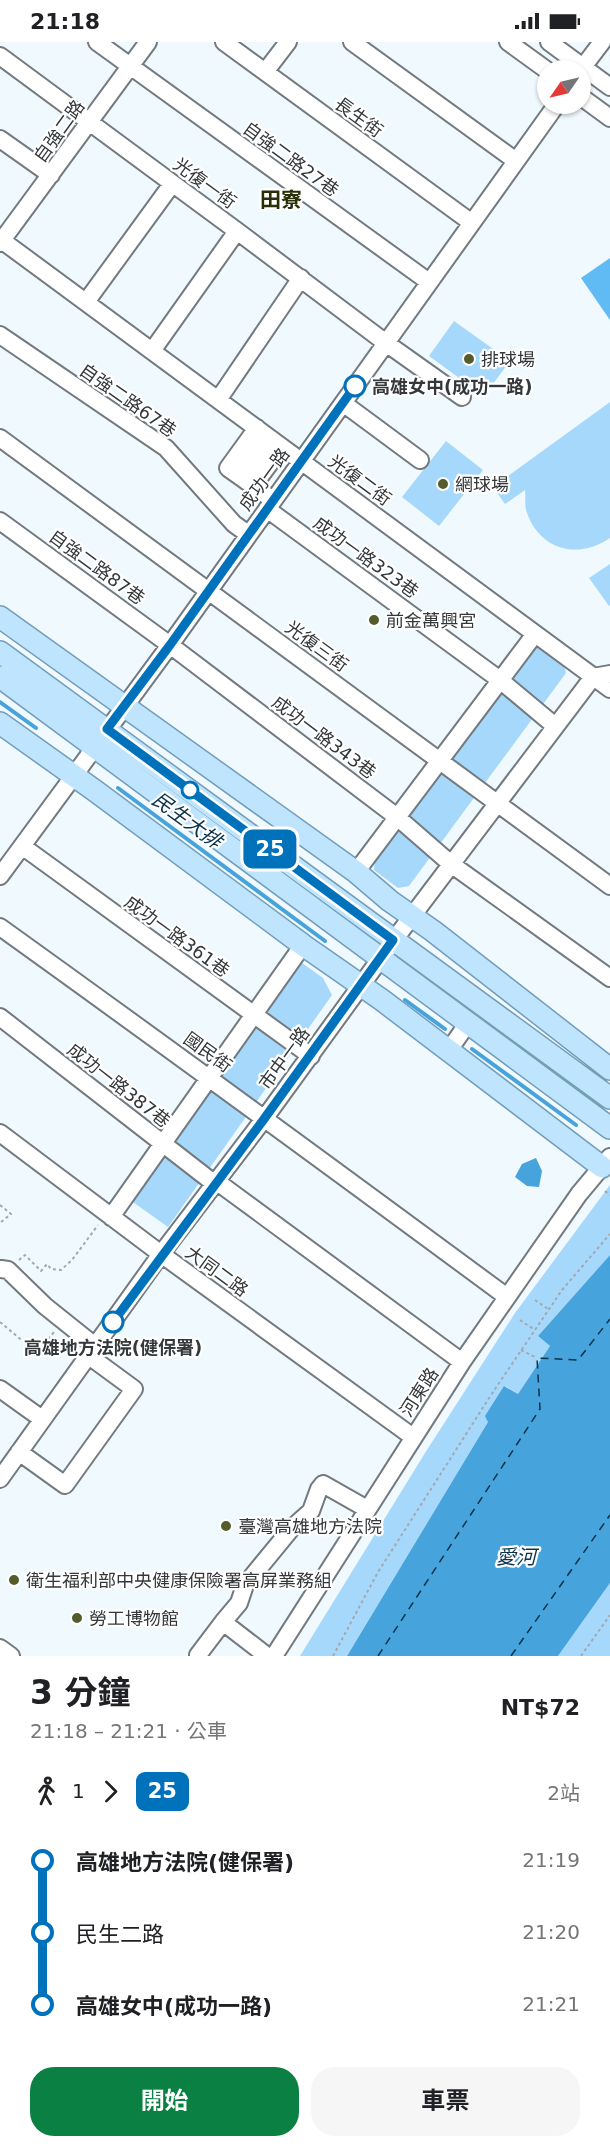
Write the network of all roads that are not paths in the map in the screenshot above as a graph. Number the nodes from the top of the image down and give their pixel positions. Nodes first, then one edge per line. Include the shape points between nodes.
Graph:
1 (97, 42) edge
2 (148, 42) edge
3 (224, 42) edge
4 (288, 42) edge
5 (352, 42) edge
6 (508, 42) edge
7 (549, 42) edge
8 (602, 42) edge
9 (0, 56) edge
10 (571, 60) edge
11 (589, 60) edge
12 (537, 63) edge
13 (130, 66) junction
14 (254, 69) junction
15 (591, 75) edge
16 (610, 87) edge
17 (591, 104) edge
18 (550, 114) edge
19 (610, 118) edge
20 (90, 122) junction
21 (0, 139) edge
22 (516, 161) junction
23 (51, 175) junction
24 (172, 184) junction
25 (472, 223) junction
26 (237, 231) junction
27 (1, 241) edge
28 (301, 278) junction
29 (429, 282) junction
30 (86, 302) junction
31 (0, 335) edge
32 (386, 343) junction
33 (152, 351) junction
34 (462, 397) dead end
35 (218, 400) junction
36 (343, 403) junction
37 (0, 438) edge
38 (268, 440) junction
39 (420, 460) dead end
40 (302, 461) junction
41 (247, 481) junction
42 (270, 504) junction
43 (0, 521) edge
44 (248, 534) junction
45 (208, 591) junction
46 (0, 617) edge
47 (535, 634) junction
48 (170, 645) junction
49 (0, 652) edge
50 (610, 674) edge
51 (0, 677) edge
52 (593, 677) junction
53 (500, 680) junction
54 (610, 689) edge
55 (124, 706) junction
56 (0, 723) edge
57 (555, 726) junction
58 (107, 729) junction
59 (94, 747) junction
60 (440, 761) junction
61 (73, 775) junction
62 (497, 803) junction
63 (397, 817) junction
64 (22, 846) junction
65 (451, 864) junction
66 (356, 872) junction
67 (0, 876) edge
68 (610, 886) edge
69 (412, 915) junction
70 (0, 927) edge
71 (393, 940) junction
72 (303, 945) junction
73 (381, 958) junction
74 (610, 978) edge
75 (361, 985) junction
76 (254, 1016) junction
77 (0, 1017) edge
78 (468, 1023) junction
79 (449, 1050) junction
80 (310, 1056) junction
81 (610, 1069) edge
82 (211, 1078) junction
83 (610, 1098) edge
84 (264, 1119) junction
85 (610, 1128) edge
86 (1, 1136) edge
87 (164, 1144) junction
88 (606, 1162) edge
89 (216, 1183) junction
90 (109, 1215) junction
91 (161, 1254) junction
92 (5, 1270) edge
93 (507, 1297) junction
94 (92, 1351) junction
95 (462, 1362) junction
96 (0, 1389) edge
97 (42, 1419) junction
98 (413, 1437) junction
99 (19, 1452) junction
100 (0, 1479) edge
101 (367, 1509) junction
102 (223, 1622) junction
103 (0, 1648) edge
104 (11, 1656) edge
105 (199, 1656) edge
106 (267, 1656) edge
107 (274, 1656) edge

1 - 13 street, 自強二路27巷
2 - 13 street, 自強二路
3 - 14 street, 長生街
4 - 14 street
5 - 22 street
6 - 12 street
7 - 10 street
8 - 11 street
9 - 20 street, 光復一街
13 - 20 street, 自強二路
13 - 29 street, 自強二路27巷
14 - 25 street, 長生街
15 - 16 street
17 - 19 street
18 - 22 street, 成功一路
20 - 23 street, 自強二路
20 - 24 street, 光復一街
21 - 23 street
22 - 25 street, 成功一路
23 - 27 street, 自強二路
24 - 26 street, 光復一街
24 - 30 street
25 - 29 street, 成功一路
26 - 28 street, 光復一街
26 - 33 street
27 - 30 street, 光復二街
28 - 32 street, 光復一街
28 - 35 street
29 - 32 street, 成功一路
30 - 33 street, 光復二街
31 - 44 street, 自強二路67巷 via 166,448 234,524
32 - 34 street, 光復一街
32 - 36 street, 成功一路
33 - 35 street, 光復二街
35 - 38 street, 光復二街
36 - 39 street
36 - 40 street, 成功一路
37 - 45 street, 光復三街
38 - 40 street, 光復二街
38 - 41 street
38 - 41 street via 228,468
40 - 42 street, 成功一路
40 - 47 street, 光復二街
41 - 42 street, 成功一路323巷
42 - 44 street, 成功一路
42 - 53 street, 成功一路323巷
43 - 48 street, 自強二路87巷
44 - 45 street, 成功一路
45 - 48 street, 成功一路
45 - 60 street, 光復三街
46 - 55 main road
47 - 52 street, 光復二街
47 - 53 street
48 - 55 street, 成功一路
48 - 63 street, 成功一路343巷
49 - 58 main road
50 - 52 street
51 - 59 main road
52 - 54 street, 光復二街
52 - 57 street, 市中一路
53 - 57 street, 成功一路323巷
53 - 60 street
55 - 58 street, 成功一路
55 - 66 main road
56 - 61 main road
57 - 62 street, 市中一路
58 - 59 street, 成功一路
58 - 71 main road
59 - 61 street, 成功一路
59 - 73 main road
60 - 62 street, 光復三街
60 - 63 street
61 - 64 street, 成功一路
61 - 72 main road
62 - 65 street, 市中一路
62 - 68 street, 光復三街
63 - 65 street, 成功一路343巷
63 - 66 street
64 - 67 street, 成功一路
64 - 76 street, 成功一路361巷
65 - 69 street, 市中一路
65 - 74 street, 成功一路343巷
66 - 69 main road
69 - 71 street, 市中一路
69 - 81 main road
70 - 82 street, 國民街
71 - 73 street, 市中一路
71 - 83 main road
72 - 75 main road
72 - 76 street
73 - 75 street, 市中一路
73 - 78 main road
75 - 79 main road
75 - 80 street, 市中一路
76 - 80 street, 成功一路361巷
76 - 82 street
77 - 87 street, 成功一路387巷
78 - 79 street
78 - 85 main road
79 - 88 main road
80 - 84 street, 市中一路
82 - 84 street, 國民街
82 - 87 street
84 - 89 street, 市中一路
84 - 93 street, 國民街
86 - 90 street, 大同二路
87 - 89 street, 成功一路387巷
87 - 90 street
88 - 93 street, 河東路
89 - 91 street, 市中一路
89 - 95 street, 成功一路387巷
90 - 91 street, 大同二路
91 - 94 street, 市中一路
91 - 98 street, 大同二路
92 - 94 street
93 - 95 street, 河東路
94 - 97 street, 市中一路
94 - 99 street via 135,1389 65,1485
95 - 98 street, 河東路
96 - 97 street
97 - 99 street, 市中一路
98 - 101 street, 河東路
99 - 100 street, 市中一路
101 - 102 street via 322,1485 311,1511 245,1585 238,1605
101 - 107 street, 河東路
102 - 105 street
102 - 106 street
103 - 104 street

